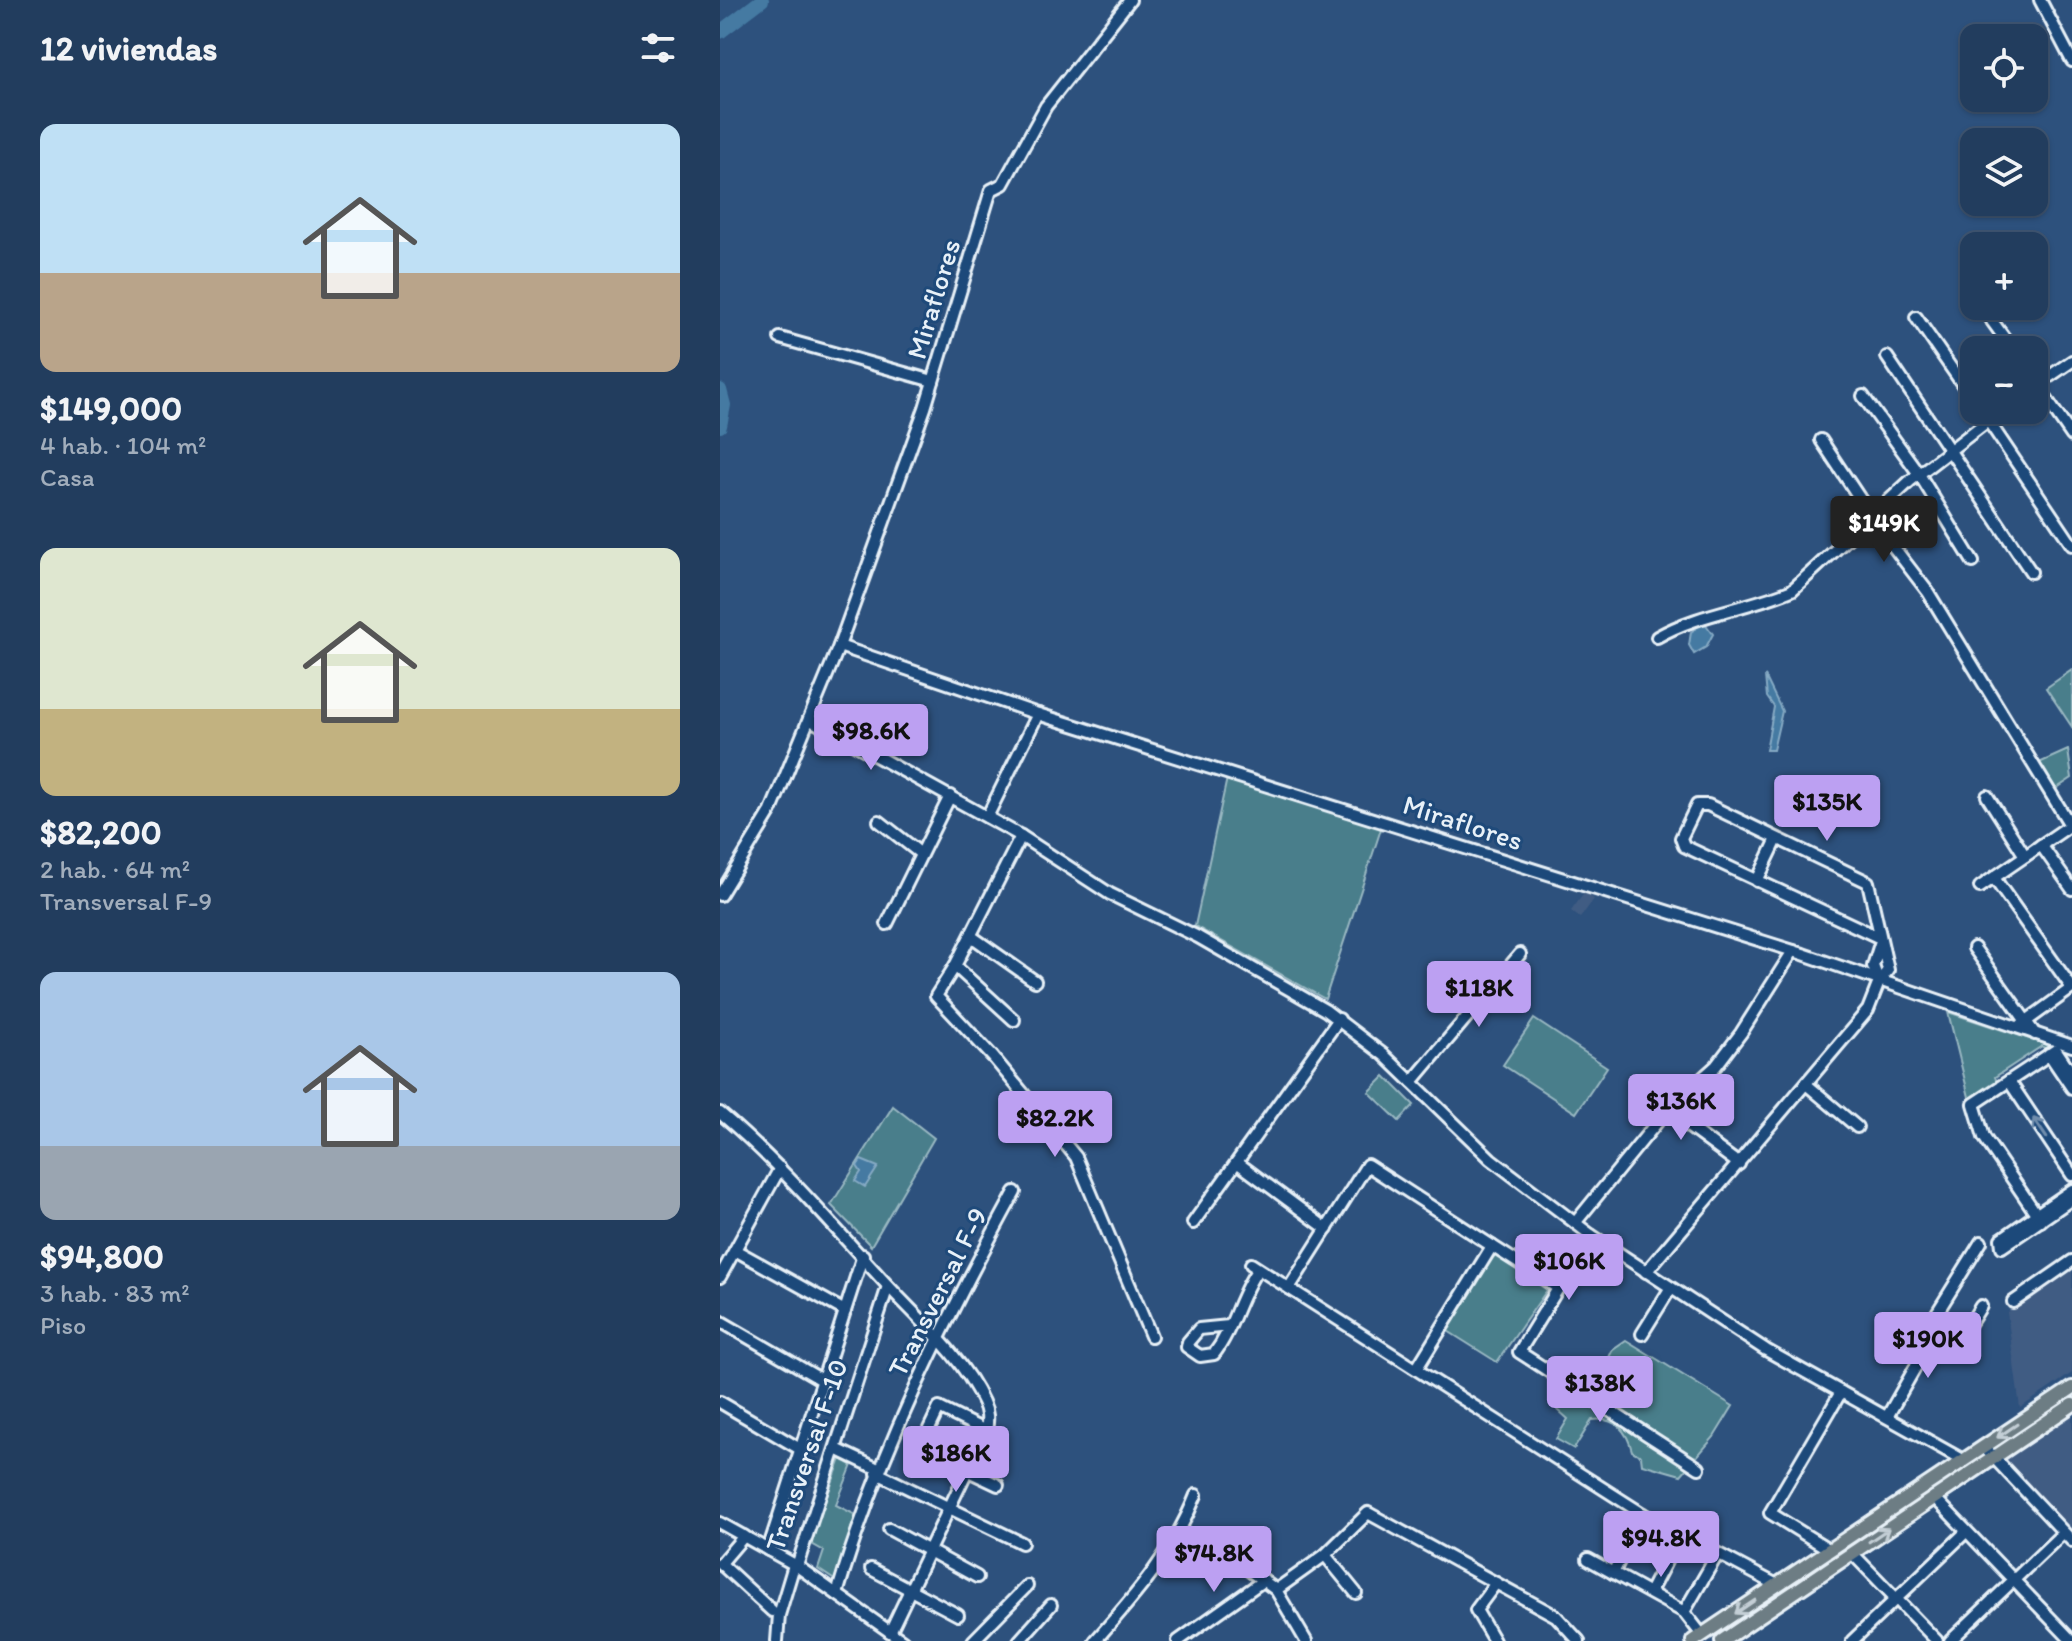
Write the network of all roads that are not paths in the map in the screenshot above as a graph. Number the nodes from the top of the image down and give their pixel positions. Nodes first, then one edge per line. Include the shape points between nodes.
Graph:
1 (1130, 0) edge
2 (2040, 0) edge
3 (2072, 61) edge
4 (1916, 317) dead end
5 (1992, 321) dead end
6 (2003, 336) edge
7 (780, 338) dead end
8 (1887, 357) dead end
9 (2072, 361) edge
10 (2048, 376) edge
11 (933, 381) junction
12 (1960, 381) edge
13 (1863, 396) dead end
14 (2048, 402) edge
15 (1975, 424) edge
16 (1990, 424) edge
17 (2072, 436) edge
18 (1821, 440) dead end
19 (1950, 449) junction
20 (1919, 474) junction
21 (1871, 515) junction
22 (2072, 545) edge
23 (1973, 562) dead end
24 (2031, 572) dead end
25 (1657, 637) dead end
26 (839, 646) junction
27 (1038, 714) junction
28 (809, 719) junction
29 (950, 796) junction
30 (1987, 796) dead end
31 (987, 817) junction
32 (879, 821) dead end
33 (2071, 825) edge
34 (1021, 836) junction
35 (1777, 839) junction
36 (2041, 845) junction
37 (921, 854) junction
38 (2025, 856) junction
39 (1994, 878) junction
40 (1757, 881) junction
41 (1980, 887) dead end
42 (2072, 889) edge
43 (720, 895) edge
44 (887, 924) dead end
45 (971, 936) junction
46 (1879, 941) junction
47 (1974, 948) dead end
48 (1793, 951) junction
49 (1520, 954) dead end
50 (955, 966) junction
51 (1035, 981) dead end
52 (1879, 982) junction
53 (2072, 988) edge
54 (1339, 1019) junction
55 (1014, 1020) dead end
56 (2021, 1025) junction
57 (2072, 1046) edge
58 (2049, 1054) junction
59 (2072, 1074) edge
60 (2009, 1081) junction
61 (1412, 1082) junction
62 (1806, 1084) junction
63 (2072, 1088) edge
64 (1643, 1093) dead end
65 (1667, 1110) junction
66 (720, 1113) edge
67 (1857, 1127) dead end
68 (1238, 1163) junction
69 (1739, 1164) junction
70 (780, 1168) junction
71 (2072, 1175) edge
72 (2072, 1190) edge
73 (1015, 1192) dead end
74 (2072, 1199) edge
75 (2038, 1218) junction
76 (1193, 1223) dead end
77 (1575, 1223) junction
78 (1327, 1229) junction
79 (1591, 1235) junction
80 (1981, 1242) dead end
81 (1492, 1246) junction
82 (735, 1250) junction
83 (863, 1255) junction
84 (2072, 1261) edge
85 (1646, 1272) junction
86 (720, 1277) edge
87 (888, 1286) junction
88 (1289, 1288) junction
89 (1558, 1288) junction
90 (1670, 1289) junction
91 (2013, 1302) dead end
92 (1981, 1306) dead end
93 (845, 1311) junction
94 (720, 1321) edge
95 (1229, 1326) dead end
96 (1939, 1326) junction
97 (1642, 1334) dead end
98 (937, 1336) junction
99 (1151, 1336) dead end
100 (1417, 1368) junction
101 (822, 1380) junction
102 (2072, 1388) edge
103 (1841, 1392) junction
104 (720, 1402) edge
105 (2072, 1405) edge
106 (1887, 1417) junction
107 (986, 1431) junction
108 (1984, 1447) junction
109 (800, 1449) junction
110 (836, 1449) junction
111 (1992, 1458) junction
112 (1963, 1460) junction
113 (1699, 1468) dead end
114 (877, 1471) junction
115 (969, 1471) junction
116 (998, 1485) dead end
117 (1196, 1495) dead end
118 (1934, 1497) junction
119 (950, 1510) junction
120 (1643, 1514) junction
121 (720, 1523) edge
122 (889, 1529) dead end
123 (1966, 1532) junction
124 (2063, 1533) junction
125 (1680, 1535) junction
126 (744, 1536) junction
127 (2072, 1541) edge
128 (1022, 1543) dead end
129 (1212, 1543) dead end
130 (768, 1550) junction
131 (1830, 1550) junction
132 (929, 1552) junction
133 (1852, 1553) junction
134 (1325, 1555) junction
135 (1717, 1555) junction
136 (1588, 1559) dead end
137 (720, 1563) edge
138 (795, 1565) junction
139 (871, 1569) dead end
140 (1613, 1573) junction
141 (977, 1577) dead end
142 (1264, 1580) junction
143 (2014, 1581) junction
144 (1496, 1583) junction
145 (1777, 1585) junction
146 (1027, 1586) dead end
147 (912, 1590) junction
148 (1276, 1590) junction
149 (1650, 1592) junction
150 (1356, 1593) dead end
151 (837, 1594) junction
152 (1895, 1598) junction
153 (1051, 1605) dead end
154 (772, 1611) dead end
155 (1684, 1612) junction
156 (958, 1615) dead end
157 (890, 1632) junction
158 (1697, 1638) edge
159 (1182, 1640) edge
160 (1305, 1640) edge
161 (777, 1641) edge
162 (903, 1641) edge
163 (973, 1641) edge
164 (1019, 1641) edge
165 (1095, 1641) edge
166 (1494, 1641) edge
167 (1579, 1641) edge
168 (1722, 1641) edge
169 (1852, 1641) edge
170 (1937, 1641) edge
171 (1950, 1641) edge
172 (2072, 1641) edge

1 - 11 street, Miraflores via 1046,106 1003,184 991,190
2 - 3 street
4 - 12 street
5 - 6 street
7 - 11 street
8 - 19 street
9 - 10 street
11 - 26 street, Miraflores
13 - 20 street
14 - 17 street
15 - 19 street
16 - 22 street
18 - 21 street
19 - 20 street
19 - 24 street
20 - 21 street
20 - 23 street
21 - 25 street via 1792,590 1696,617
21 - 33 street via 1928,592
26 - 27 street, Miraflores
26 - 28 street, Miraflores
27 - 31 street
27 - 48 street, Miraflores
28 - 29 street
28 - 43 street, Miraflores via 771,811
29 - 31 street
29 - 37 street
30 - 38 street
31 - 34 street
32 - 37 street
33 - 36 street
34 - 45 street
34 - 54 street via 1110,894 1198,937
35 - 40 street
35 - 40 street via 1701,803 1681,838 1684,846
35 - 46 street via 1868,882
36 - 38 street
36 - 42 street
37 - 44 street
38 - 39 street
39 - 41 street
39 - 53 street
40 - 46 street
45 - 50 street
45 - 51 street
46 - 52 street via 1888,970
47 - 56 street
48 - 52 street, Miraflores
48 - 65 street via 1716,1066
49 - 61 street
50 - 55 street
50 - 99 street via 936,996 1076,1157
52 - 56 street, Miraflores
52 - 62 street via 1868,1010
53 - 56 street
54 - 61 street
54 - 68 street
56 - 57 street, Miraflores
58 - 59 street via 2056,1050
58 - 60 street
58 - 63 street
71 -> 60 street
60 - 75 street via 1974,1104 1984,1137
61 - 77 street via 1480,1150
62 - 67 street
62 - 69 street
64 - 65 street
65 - 69 street
65 - 77 street
66 - 70 street
68 - 76 street
68 - 78 street
69 - 85 street
70 - 82 street
70 - 83 street
72 - 75 street
73 - 98 street, Transversal F-9
74 - 75 street
77 - 79 street
78 - 81 street via 1367,1165
78 - 88 street
79 - 85 street
79 - 89 street
80 - 96 street via 1932,1321
81 - 89 street
81 - 100 street
82 - 86 street
82 - 93 street
83 - 87 street
83 - 93 street
84 - 91 street
85 - 90 street
87 - 98 street
87 - 110 street, Transversal F-10
88 - 95 street via 1255,1267
88 - 100 street
89 - 113 street via 1519,1352
90 - 97 street
90 - 103 street
92 - 96 street via 1961,1338
93 - 101 street
94 - 101 street
96 - 106 street
98 - 107 street via 984,1404
98 - 114 street, Transversal F-9
100 - 120 street
101 - 109 street
102 -> 108 main road
103 - 106 street
103 - 131 street via 1770,1513
104 - 109 street
105 - 111 main road
106 - 112 street
107 - 115 street
107 - 115 street via 939,1408 920,1445
108 - 111 street
108 - 112 main road
109 - 130 street
110 - 114 street
110 - 138 street, Transversal F-10
111 - 118 main road
111 - 124 street
112 - 131 main road
114 - 119 street
114 - 151 street, Transversal F-9
115 - 116 street
115 - 119 street
117 - 165 street via 1163,1559
118 - 123 street
133 -> 118 main road
119 - 128 street
119 - 132 street
120 - 125 street
120 - 140 street
121 - 126 street
122 - 132 street
123 - 143 street
123 - 152 street
124 - 127 street
124 - 143 street
125 - 135 street
125 - 149 street
126 - 130 street
126 - 137 street
129 - 142 street
130 - 138 street
131 - 145 main road
132 - 141 street
132 - 147 street
133 - 152 street
133 - 168 main road
134 - 144 street via 1368,1513
134 - 148 street
134 - 150 street
135 - 145 street
135 - 155 street
136 - 140 street
137 - 154 street
138 - 151 street
138 - 161 street, Transversal F-10 via 779,1615
139 - 147 street
140 - 149 street
142 - 148 street
142 - 159 street
143 - 171 street
143 - 172 street
144 - 166 street via 1476,1610
144 - 167 street via 1556,1616
145 -> 158 main road
146 - 163 street
147 - 156 street
147 - 157 street
148 - 160 street
149 - 155 street
151 - 157 street
152 - 169 street
152 - 170 street
153 - 164 street
155 - 158 street
157 - 162 street

